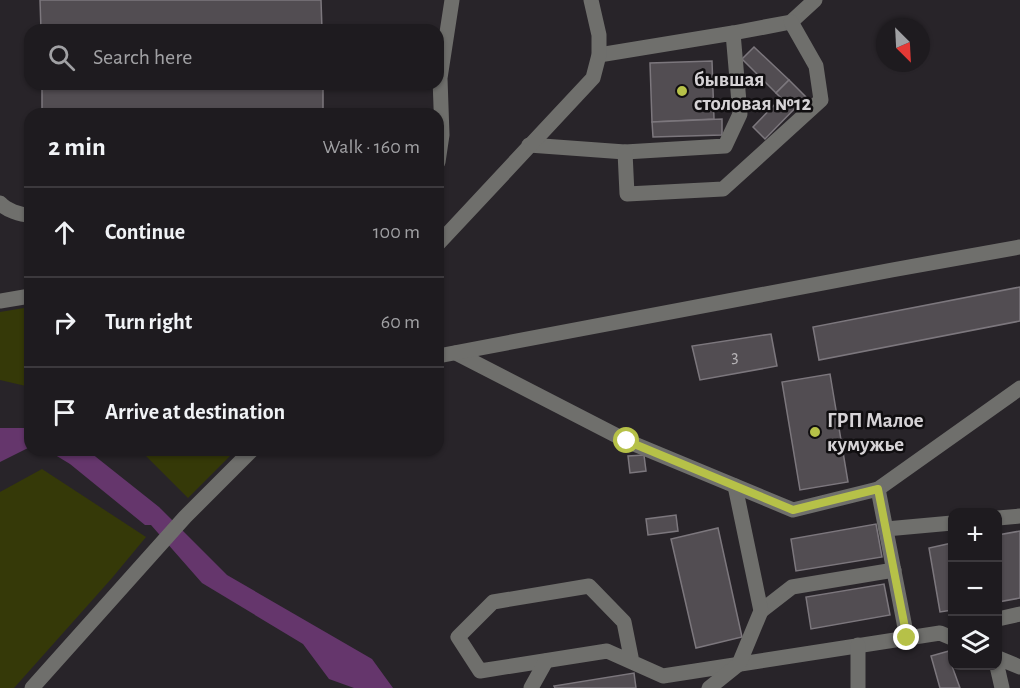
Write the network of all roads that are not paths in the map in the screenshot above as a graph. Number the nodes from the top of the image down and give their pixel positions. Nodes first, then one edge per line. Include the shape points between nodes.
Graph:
1 (452, 0) edge
2 (591, 0) edge
3 (814, 0) edge
4 (791, 22) junction
5 (733, 33) junction
6 (444, 52) edge
7 (599, 55) junction
8 (440, 90) edge
9 (441, 108) edge
10 (529, 145) junction
11 (625, 152) junction
12 (0, 203) edge
13 (24, 215) edge
14 (444, 237) edge
15 (1020, 247) edge
16 (24, 297) edge
17 (0, 301) edge
18 (456, 353) junction
19 (444, 355) edge
20 (1020, 388) edge
21 (246, 456) edge
22 (735, 486) junction
23 (878, 489) junction
24 (1020, 516) edge
25 (1002, 518) edge
26 (948, 523) edge
27 (886, 529) junction
28 (894, 570) junction
29 (761, 611) junction
30 (1020, 614) edge
31 (1002, 618) edge
32 (948, 633) edge
33 (907, 638) junction
34 (858, 645) junction
35 (1002, 660) edge
36 (546, 661) junction
37 (632, 662) junction
38 (739, 664) junction
39 (1020, 668) edge
40 (998, 670) edge
41 (32, 688) edge
42 (531, 688) edge
43 (710, 688) edge
44 (858, 688) edge
45 (1002, 688) edge

1 - 6 lane
2 - 7 lane
3 - 4 lane
4 - 5 lane
4 - 11 lane via 816,66 821,99 723,189 627,194
5 - 7 lane
5 - 11 lane via 740,114 725,146
7 - 10 lane via 592,78
8 - 9 lane
10 - 11 lane
10 - 14 lane
12 - 13 lane
15 - 18 lane
16 - 17 lane
18 - 19 lane
18 - 22 lane via 627,441
20 - 23 lane
21 - 41 lane via 185,517
22 - 23 lane via 793,510
22 - 29 lane
23 - 27 lane
24 - 25 lane
26 - 27 lane
27 - 28 lane
28 - 29 lane via 792,587
28 - 33 lane
29 - 38 lane
30 - 31 lane
32 - 33 lane
33 - 34 lane
34 - 38 lane
34 - 44 lane
35 - 39 lane
36 - 37 lane via 608,651
36 - 37 lane via 480,671 458,637 493,602 589,586 624,622
36 - 42 lane
37 - 38 lane via 663,676
38 - 43 lane
40 - 45 lane

